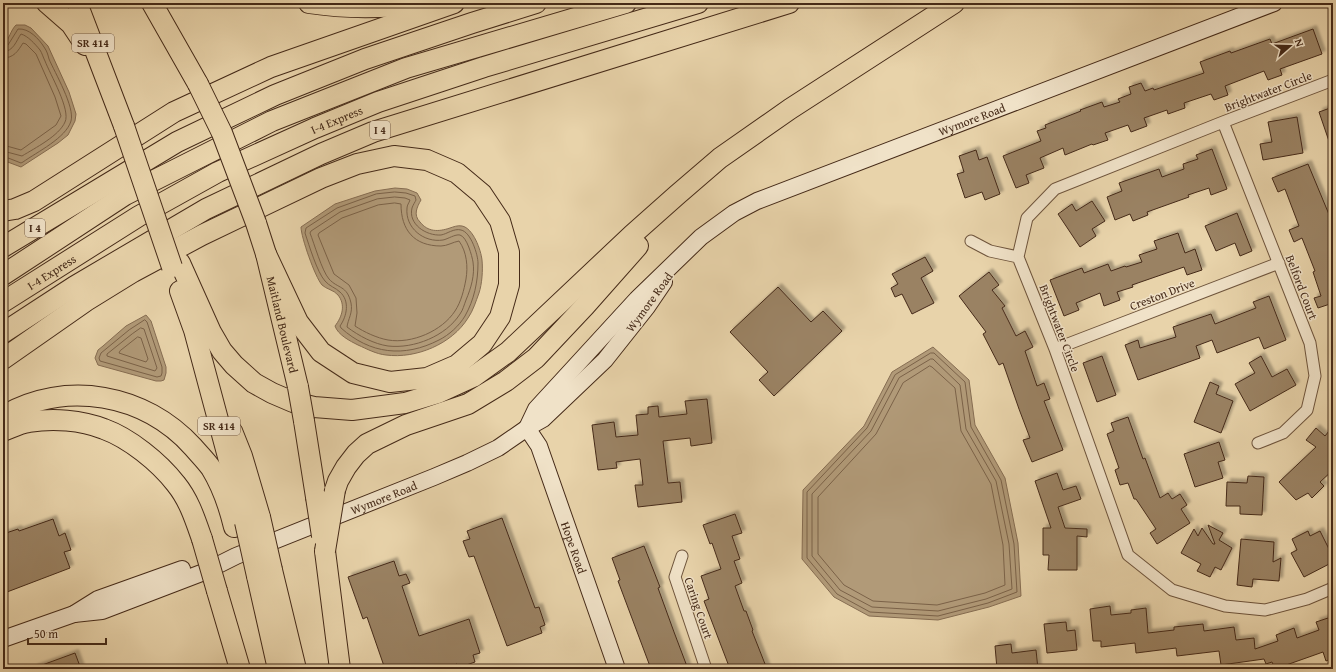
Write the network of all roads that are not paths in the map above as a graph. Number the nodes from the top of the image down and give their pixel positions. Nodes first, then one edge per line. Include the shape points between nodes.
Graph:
1 (46, 3) edge
2 (77, 3) edge
3 (148, 3) edge
4 (152, 3) edge
5 (309, 3) edge
6 (427, 3) edge
7 (454, 3) edge
8 (536, 3) edge
9 (626, 3) edge
10 (698, 3) edge
11 (789, 3) edge
12 (954, 3) edge
13 (1274, 3) edge
14 (166, 27) junction
15 (1333, 80) edge
16 (108, 83) junction
17 (1223, 122) junction
18 (755, 132) junction
19 (3, 211) edge
20 (971, 241) dead end
21 (3, 247) edge
22 (266, 254) junction
23 (1018, 257) junction
24 (1279, 263) junction
25 (176, 265) junction
26 (3, 275) edge
27 (3, 302) edge
28 (3, 333) edge
29 (1055, 349) junction
30 (3, 359) edge
31 (3, 416) edge
32 (527, 428) junction
33 (3, 431) edge
34 (1258, 444) dead end
35 (246, 522) junction
36 (324, 551) junction
37 (682, 556) dead end
38 (259, 575) junction
39 (1333, 588) edge
40 (3, 639) edge
41 (240, 669) edge
42 (269, 669) edge
43 (278, 669) edge
44 (296, 669) edge
45 (340, 669) edge
46 (617, 669) edge
47 (706, 669) edge

1 - 16 highway via 80,35
2 - 16 highway, SR 414
3 - 14 highway
4 - 14 highway, Maitland Boulevard
5 - 6 highway via 326,6 389,7
7 - 19 highway via 271,67 174,112 34,201
8 - 21 highway, I 4 via 365,59 275,95 176,142
9 - 26 highway, I-4 Express via 406,68 272,121 125,195
10 - 27 highway, I-4 Express via 484,67 378,102 308,131 218,172 139,216
11 - 28 highway, I 4 via 373,132 206,209 75,286
12 - 18 highway
13 - 32 main road, Wymore Road via 757,201 737,211 701,237 637,299 541,403
14 - 22 highway, Maitland Boulevard, bridge via 222,133
15 - 17 street, Brightwater Circle
16 - 25 highway, SR 414, bridge via 140,175
17 - 23 street, Brightwater Circle via 1055,189 1027,218
17 - 24 street, Belford Court
18 - 25 highway via 676,195 508,352 473,377 438,393 405,403 352,410 314,407 293,402 254,383 222,351
18 - 36 highway, bridge via 692,190 536,358 506,381 468,404 406,426 367,444 356,454 346,467 335,490
20 - 23 street via 990,251
22 - 30 highway via 298,322 322,352 353,373 390,382 428,378 457,365 482,344 490,333 500,317 509,285 509,252 500,221 482,194 457,173 427,160 394,156 357,164 321,178 202,235 86,301
22 - 36 highway, Maitland Boulevard, bridge via 298,387
23 - 29 street, Brightwater Circle
24 - 29 street, Creston Drive
24 - 34 street, Belford Court via 1310,343 1315,376 1307,410 1283,433
25 - 35 highway, SR 414
29 - 39 street, Brightwater Circle via 1128,555 1172,590 1225,606 1265,610 1307,599
31 - 35 highway via 36,401 55,396 75,395 102,397 144,410 169,424 183,436 210,467
32 - 40 main road, Wymore Road via 498,448 467,463 236,556 197,564 98,599 74,614
32 - 46 main road, Hope Road via 539,446
33 - 41 highway, bridge via 27,422 68,421 104,429 143,452 166,473 176,484 191,510 202,539
35 - 38 highway, SR 414, bridge
36 - 45 highway, Maitland Boulevard
37 - 47 street, Caring Court via 675,577
38 - 42 highway
38 - 43 highway, SR 414
38 - 44 highway

